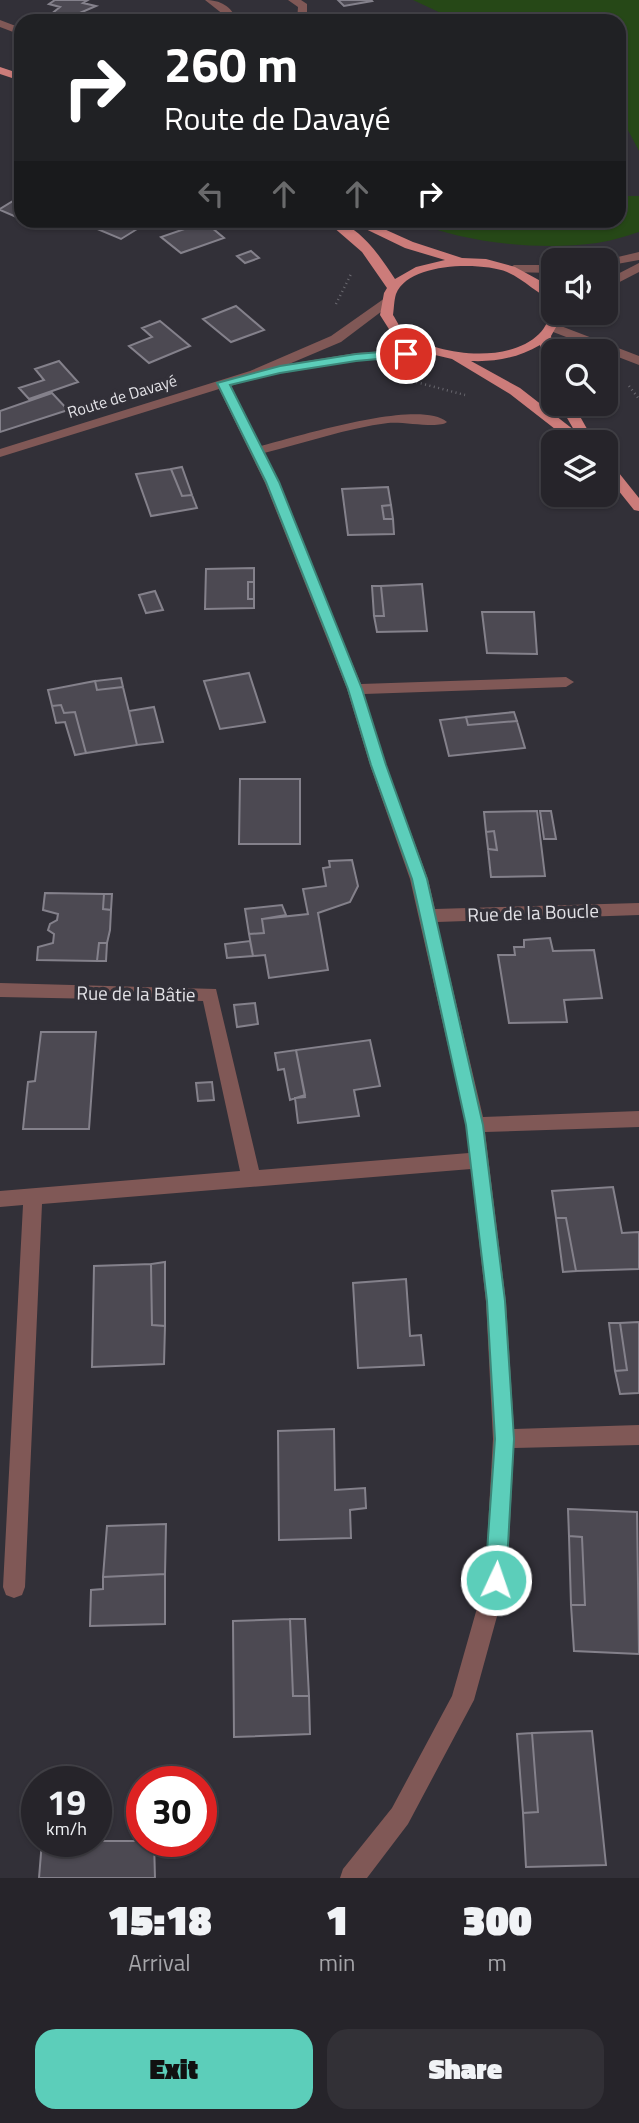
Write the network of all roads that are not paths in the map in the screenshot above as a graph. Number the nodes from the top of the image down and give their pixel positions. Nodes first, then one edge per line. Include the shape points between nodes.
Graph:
1 (210, 0) edge
2 (292, 0) edge
3 (229, 14) edge
4 (302, 14) edge
5 (343, 228) edge
6 (371, 228) edge
7 (639, 256) edge
8 (618, 260) edge
9 (464, 262) junction
10 (639, 267) edge
11 (514, 269) junction
12 (541, 269) edge
13 (618, 278) edge
14 (541, 284) edge
15 (393, 287) junction
16 (385, 302) junction
17 (552, 325) edge
18 (563, 325) edge
19 (431, 352) junction
20 (455, 357) junction
21 (639, 361) edge
22 (255, 374) junction
23 (223, 383) junction
24 (440, 422) dead end
25 (565, 430) edge
26 (257, 451) junction
27 (0, 453) edge
28 (618, 481) edge
29 (639, 507) edge
30 (566, 682) dead end
31 (355, 689) junction
32 (639, 909) edge
33 (426, 916) junction
34 (0, 990) edge
35 (639, 1119) edge
36 (475, 1125) junction
37 (479, 1160) junction
38 (251, 1178) junction
39 (33, 1195) junction
40 (0, 1199) edge
41 (639, 1435) edge
42 (504, 1439) junction
43 (14, 1587) dead end
44 (352, 1878) edge

1 - 3 street
2 - 4 street via 303,6
5 - 15 main road via 360,240
6 - 9 main road
7 - 8 street
9 - 11 main road
9 - 15 main road via 430,267
10 - 13 street
11 - 12 street
11 - 14 main road
15 - 16 main road
16 - 19 main road via 387,321 399,335
16 - 22 street, Route de Davayé via 336,339
17 - 20 main road via 537,344 517,353
18 - 21 street
19 - 20 main road
19 - 22 street, Route de Davayé via 356,357
20 - 25 main road via 515,391
22 - 23 street, Route de Davayé
23 - 26 street
23 - 27 street, Route de Davayé
24 - 26 street via 387,419
26 - 31 street
28 - 29 main road
30 - 31 street
31 - 33 street via 419,879
32 - 33 street, Rue de la Boucle
33 - 36 street
34 - 38 street, Rue de la Bâtie via 210,994
35 - 36 street
36 - 37 street
37 - 38 street
37 - 42 street via 496,1301
38 - 39 street
39 - 40 street
39 - 43 street
41 - 42 street
42 - 44 street via 496,1580 462,1700 400,1815

